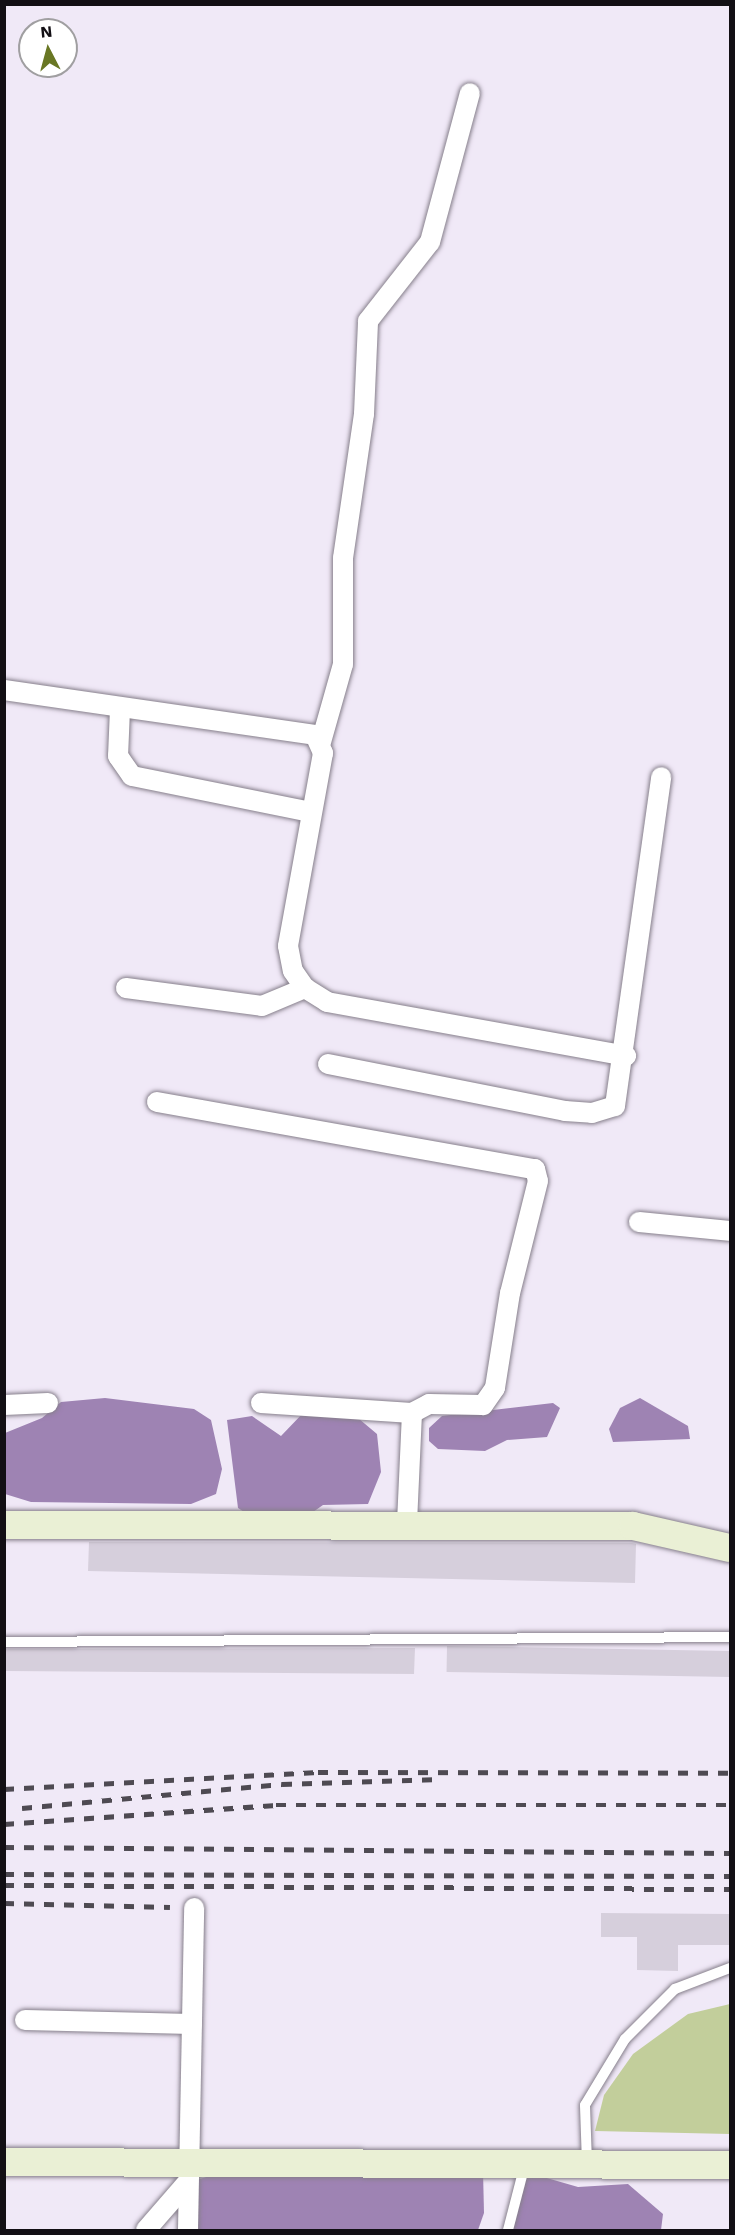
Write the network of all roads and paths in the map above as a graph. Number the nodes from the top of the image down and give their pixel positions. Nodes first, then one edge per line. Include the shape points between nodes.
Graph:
1 (470, 93) dead end
2 (4, 690) edge
3 (120, 709) junction
4 (321, 742) junction
5 (661, 777) dead end
6 (311, 812) junction
7 (126, 988) dead end
8 (305, 988) junction
9 (626, 1056) junction
10 (328, 1064) dead end
11 (157, 1102) dead end
12 (639, 1222) dead end
13 (730, 1231) edge
14 (48, 1403) dead end
15 (261, 1403) dead end
16 (4, 1405) edge
17 (412, 1413) junction
18 (4, 1525) edge
19 (406, 1525) junction
20 (722, 1542) edge
21 (730, 1637) edge
22 (4, 1642) edge
23 (194, 1908) dead end
24 (730, 1968) edge
25 (25, 2020) dead end
26 (192, 2024) junction
27 (4, 2162) edge
28 (730, 2165) edge
29 (587, 2167) junction
30 (524, 2168) junction
31 (187, 2174) junction
32 (146, 2230) edge
33 (188, 2230) edge
34 (508, 2230) edge

1 - 4 street via 430,242 368,321 363,414 343,558 343,664
2 - 3 street
3 - 4 street via 315,735
3 - 6 street via 118,756 132,776
4 - 6 street
5 - 9 street
6 - 8 street via 288,946 293,971
7 - 8 street via 262,1006
8 - 9 street via 327,1002
9 - 10 street via 615,1106 592,1113
11 - 17 street via 535,1169 538,1181 490,1399 467,1407 429,1404
12 - 13 street
14 - 16 street
15 - 17 street
17 - 19 street
18 - 19 main road
19 - 20 main road via 633,1526
21 - 22 lane
23 - 26 street
24 - 29 lane via 675,1989 625,2039 585,2105
25 - 26 street
26 - 31 street
27 - 31 main road
28 - 29 main road
29 - 30 main road
30 - 31 main road
30 - 34 lane
31 - 32 street
31 - 33 street

